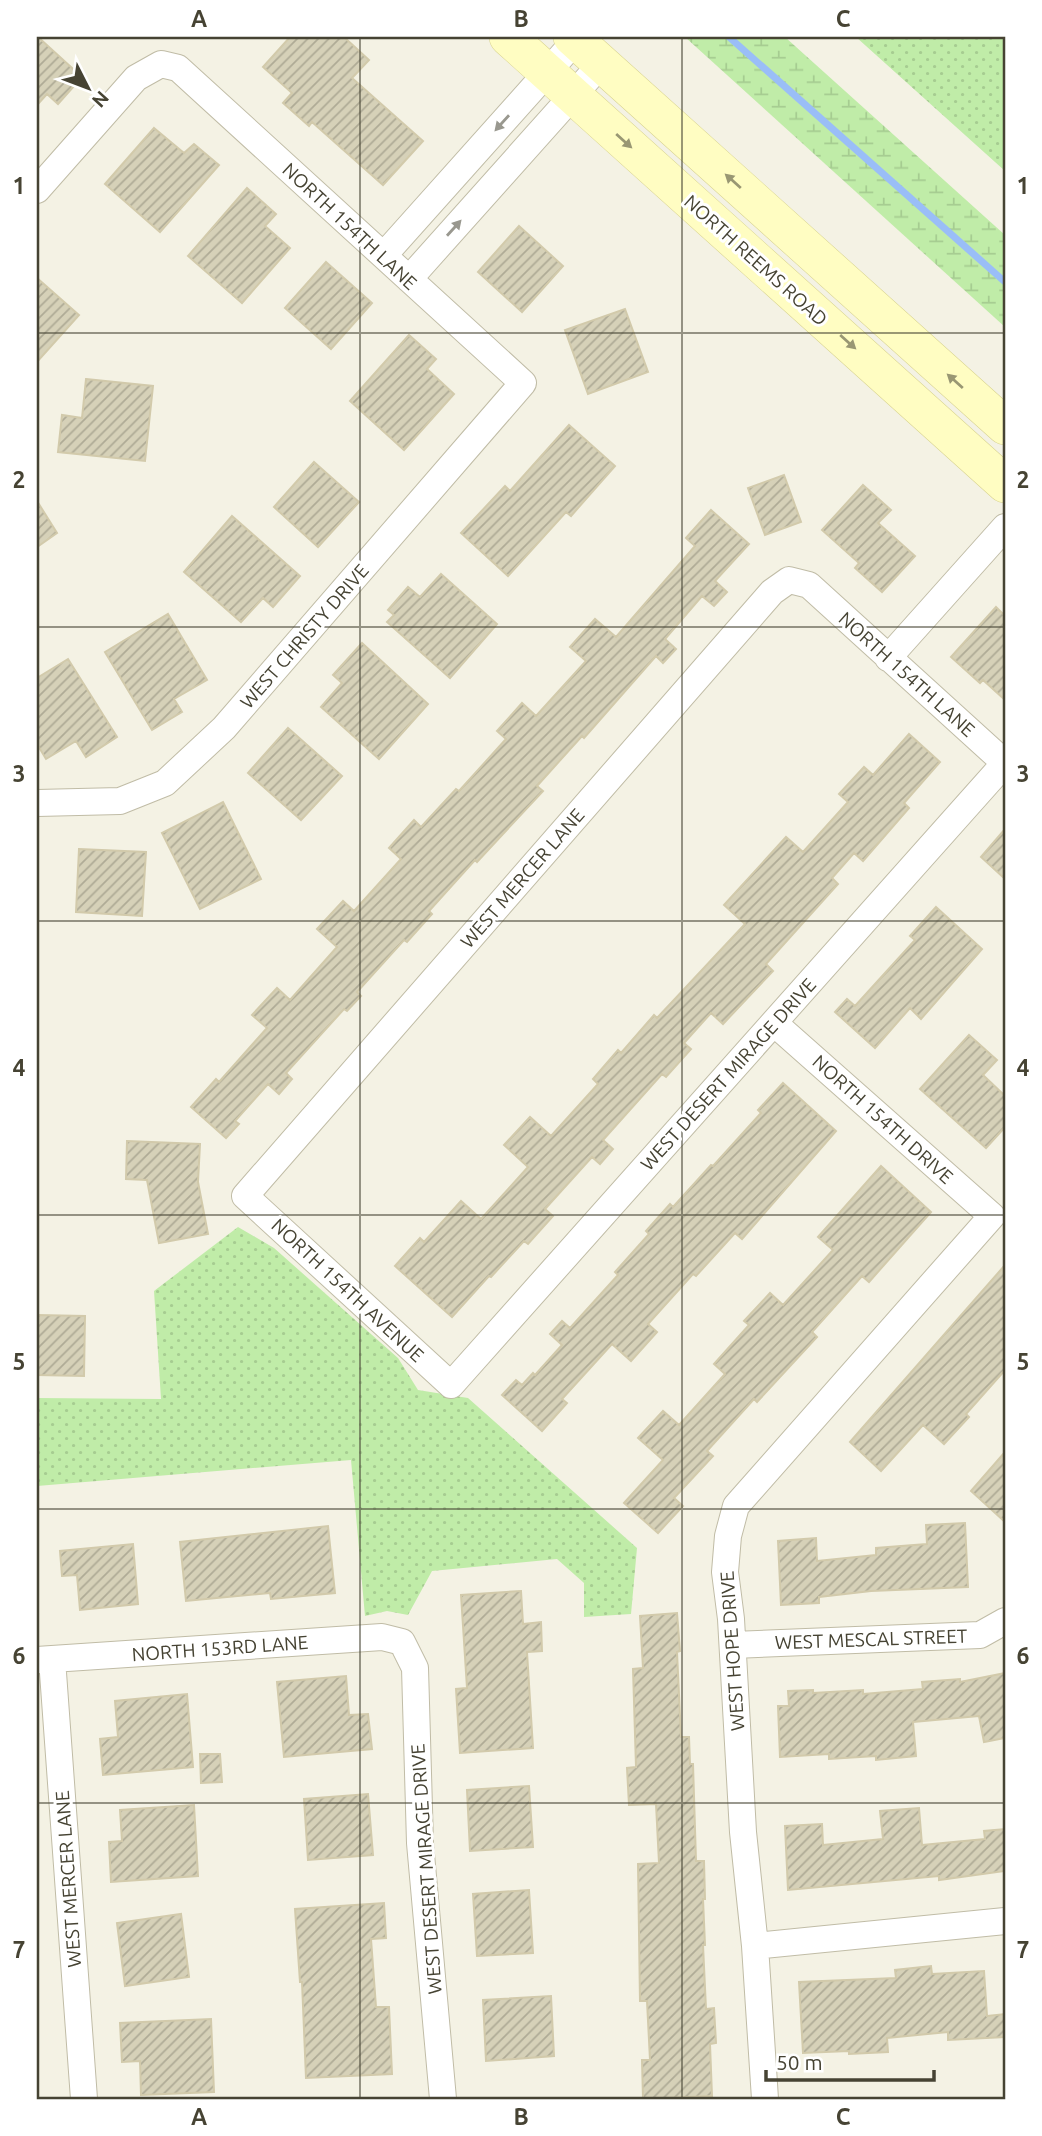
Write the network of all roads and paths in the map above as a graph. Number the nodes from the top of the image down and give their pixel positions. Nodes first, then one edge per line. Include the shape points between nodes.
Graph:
1 (508, 37) edge
2 (583, 47) edge
3 (560, 84) junction
4 (467, 162) junction
5 (493, 185) junction
6 (37, 190) edge
7 (384, 255) junction
8 (409, 279) junction
9 (523, 383) joint
10 (1005, 426) edge
11 (1005, 484) edge
12 (1005, 527) edge
13 (809, 585) joint
14 (888, 658) junction
15 (1005, 763) edge
16 (37, 803) edge
17 (774, 1023) junction
18 (245, 1196) joint
19 (992, 1216) joint
20 (451, 1385) joint
21 (1005, 1621) edge
22 (402, 1642) joint
23 (733, 1645) junction
24 (44, 1660) edge
25 (1005, 1921) edge
26 (755, 1946) junction
27 (83, 2099) edge
28 (443, 2099) edge
29 (765, 2099) edge

1 - 3 main road, NORTH REEMS ROAD
2 - 3 street
2 - 3 street
10 -> 2 main road
3 -> 4 street
3 - 5 street
3 -> 11 main road, NORTH REEMS ROAD
4 - 5 street
4 - 7 street
8 -> 5 street
6 - 7 street, NORTH 154TH LANE via 136,78 161,64 178,68
7 - 8 street, NORTH 154TH LANE
8 - 9 street, NORTH 154TH LANE
9 - 16 street, WEST CHRISTY DRIVE via 224,728 165,783 120,801
12 - 14 street
13 - 14 street, NORTH 154TH LANE
13 - 18 street, WEST MERCER LANE via 789,580 772,592
14 - 15 street, NORTH 154TH LANE
15 - 17 street, WEST DESERT MIRAGE DRIVE
17 - 19 street, NORTH 154TH DRIVE
17 - 20 street, WEST DESERT MIRAGE DRIVE
18 - 20 street, NORTH 154TH AVENUE
19 - 23 street, WEST HOPE DRIVE via 736,1506 725,1572
21 - 23 street, WEST MESCAL STREET via 980,1635
22 - 24 street, NORTH 153RD LANE via 382,1637
22 - 28 street, WEST DESERT MIRAGE DRIVE via 415,1668 420,1843
23 - 26 street, WEST HOPE DRIVE via 743,1832
24 - 27 street, WEST MERCER LANE
25 - 26 street
26 - 29 street, WEST HOPE DRIVE

